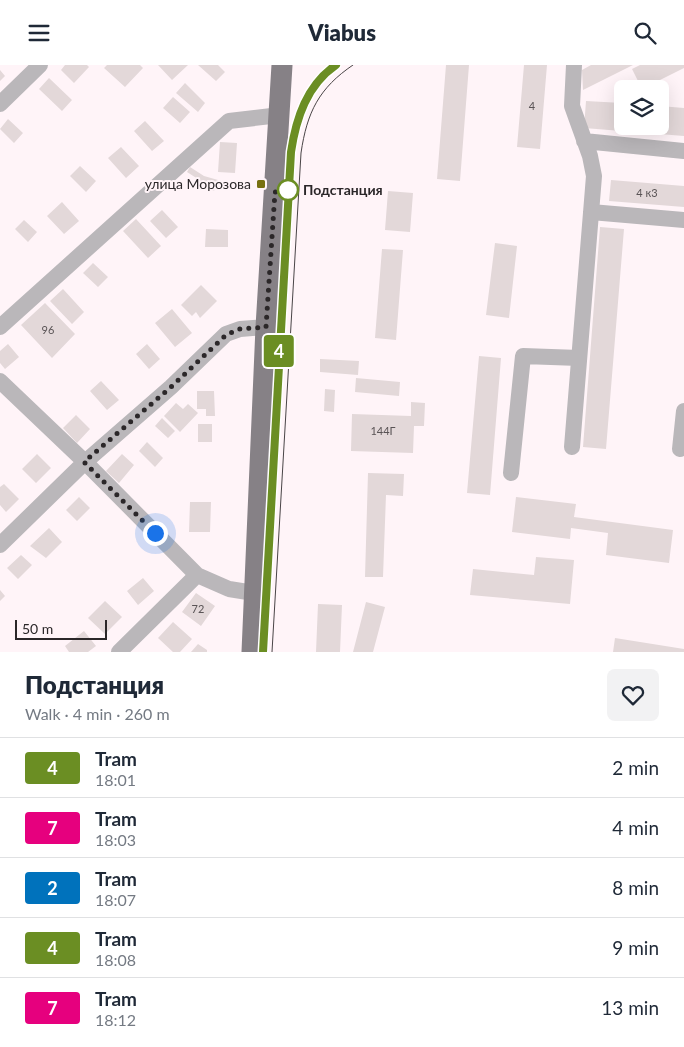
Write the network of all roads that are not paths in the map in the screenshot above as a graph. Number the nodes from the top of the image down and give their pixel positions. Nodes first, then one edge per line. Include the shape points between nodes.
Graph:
1 (40, 65) edge
2 (282, 65) edge
3 (574, 65) edge
4 (0, 104) edge
5 (280, 115) junction
6 (584, 141) junction
7 (684, 151) edge
8 (591, 212) junction
9 (684, 220) edge
10 (0, 327) edge
11 (266, 327) junction
12 (579, 358) junction
13 (0, 381) edge
14 (684, 411) edge
15 (572, 447) dead end
16 (680, 449) dead end
17 (84, 462) junction
18 (511, 473) dead end
19 (0, 545) edge
20 (197, 575) junction
21 (254, 593) junction
22 (119, 652) edge
23 (252, 652) edge

1 - 4 street
2 - 5 main road
3 - 6 street via 572,106
5 - 10 street via 229,121
5 - 11 main road
6 - 7 street
6 - 8 street via 594,176
8 - 9 street
8 - 12 street
11 - 17 street via 240,329 226,335
11 - 21 main road
12 - 15 street
12 - 18 street via 523,356
13 - 17 street
14 - 16 street
17 - 19 street
17 - 20 street
20 - 21 street via 229,589
20 - 22 street
21 - 23 main road

